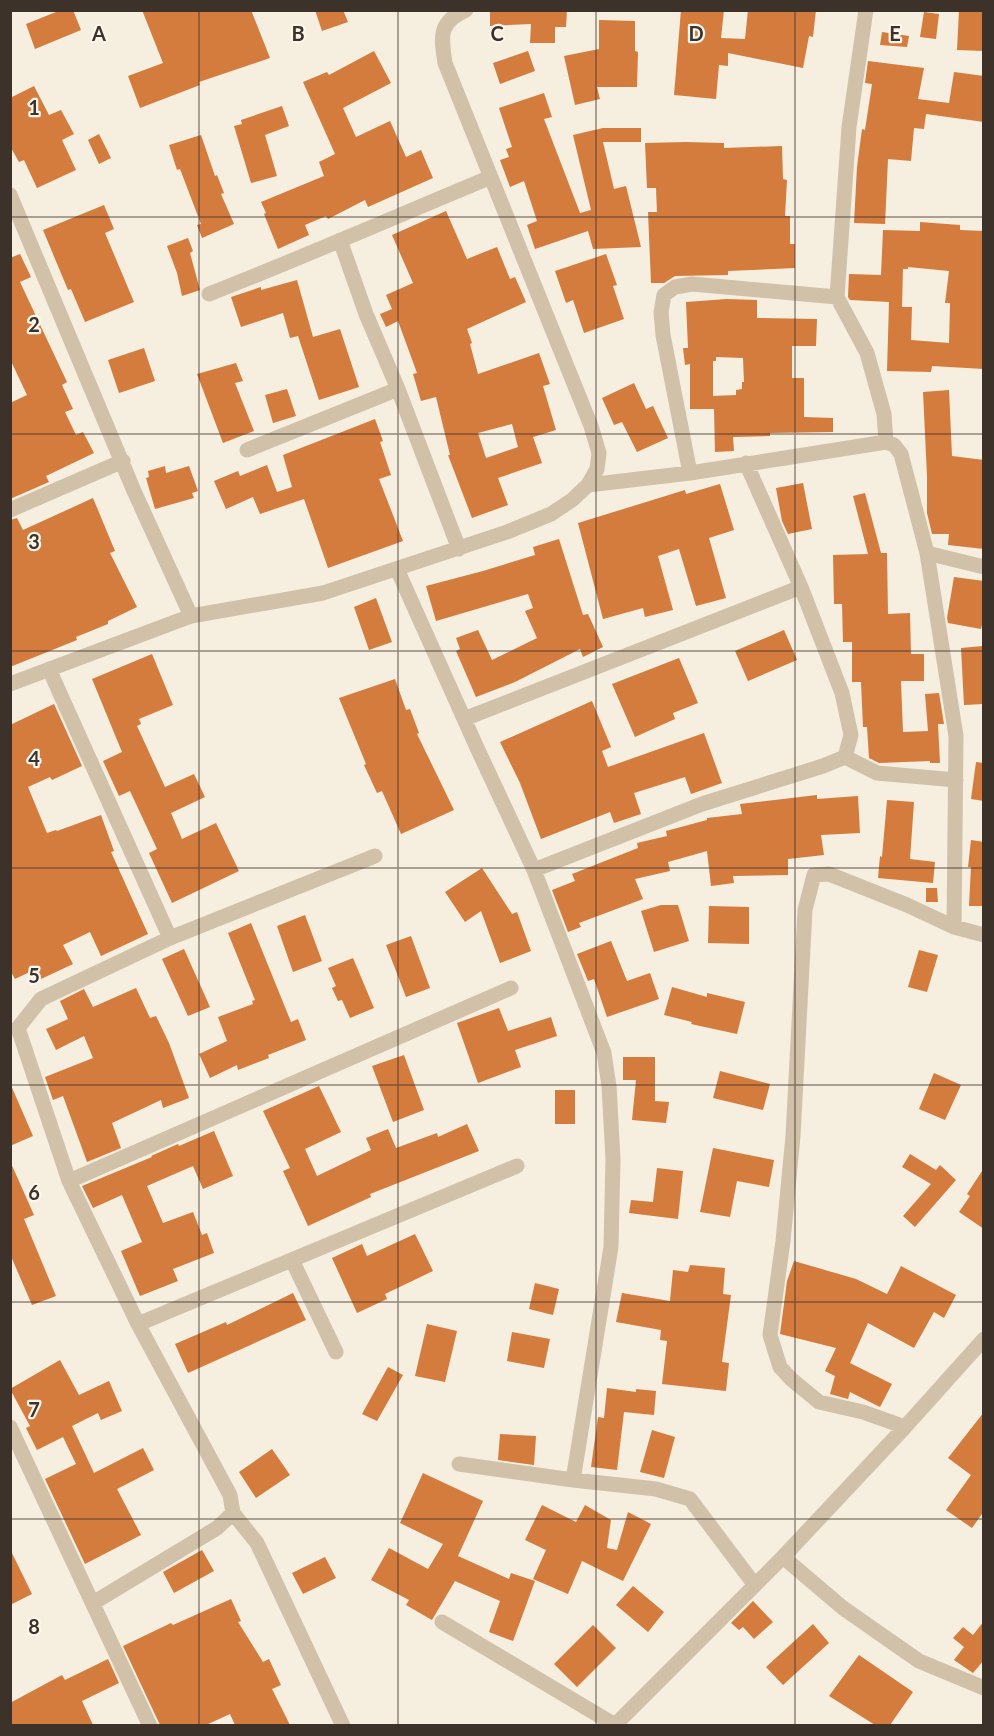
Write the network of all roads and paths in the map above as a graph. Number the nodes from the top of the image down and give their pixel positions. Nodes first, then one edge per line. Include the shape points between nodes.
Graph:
1 (466, 10) edge
2 (866, 10) edge
3 (491, 177) junction
4 (10, 195) edge
5 (340, 240) junction
6 (209, 294) dead end
7 (837, 297) junction
8 (398, 389) junction
9 (886, 442) junction
10 (247, 450) dead end
11 (123, 460) junction
12 (746, 464) junction
13 (690, 473) junction
14 (588, 485) junction
15 (10, 510) edge
16 (459, 549) junction
17 (927, 554) junction
18 (984, 567) edge
19 (397, 569) junction
20 (801, 587) junction
21 (191, 616) junction
22 (49, 669) junction
23 (10, 684) edge
24 (464, 719) junction
25 (845, 757) junction
26 (956, 780) junction
27 (375, 856) dead end
28 (534, 870) junction
29 (954, 927) junction
30 (984, 935) edge
31 (170, 938) junction
32 (511, 988) dead end
33 (517, 1166) dead end
34 (69, 1181) junction
35 (292, 1260) junction
36 (138, 1324) junction
37 (984, 1339) edge
38 (336, 1352) dead end
39 (905, 1426) junction
40 (10, 1427) edge
41 (459, 1464) dead end
42 (573, 1480) junction
43 (233, 1513) junction
44 (783, 1557) junction
45 (754, 1584) junction
46 (93, 1603) junction
47 (442, 1622) dead end
48 (984, 1688) edge
49 (150, 1725) edge
50 (343, 1725) edge
51 (614, 1725) edge

1 - 3 street via 445,25 441,39 445,63
2 - 7 street via 849,127
3 - 5 street
3 - 14 street via 591,426 599,453 597,469
4 - 11 street
5 - 6 street
5 - 8 street
7 - 9 street via 867,353 884,414
7 - 13 street via 692,284 675,287 664,295 663,335
8 - 10 street
8 - 16 street
9 - 12 street
9 - 17 street via 901,454
11 - 15 street
11 - 21 street
12 - 13 street
12 - 20 street
13 - 14 street
14 - 16 street via 551,514
16 - 19 street
17 - 18 street
17 - 26 street via 956,736
19 - 21 street via 323,593
19 - 24 street
20 - 24 street
20 - 25 street via 842,693 851,735
21 - 22 street
22 - 23 street
22 - 31 street
24 - 28 street
25 - 26 street via 877,773
25 - 28 street via 702,804
26 - 29 street
27 - 31 street
28 - 42 street via 604,1053 609,1086 613,1159 610,1247
29 - 30 street
29 - 39 street via 829,874 814,875 805,910 793,1136 771,1335 780,1367 819,1402
31 - 34 street via 41,999 18,1028
32 - 34 street
33 - 35 street
34 - 36 street
35 - 36 street
35 - 38 street
36 - 43 street via 230,1495
37 - 39 street
39 - 44 street
40 - 46 street
41 - 42 street
42 - 45 street via 656,1489 690,1499
43 - 46 street via 217,1528
43 - 50 street via 257,1543
44 - 45 street
44 - 48 street via 843,1608 919,1661
45 - 51 street
46 - 49 street
47 - 51 street

